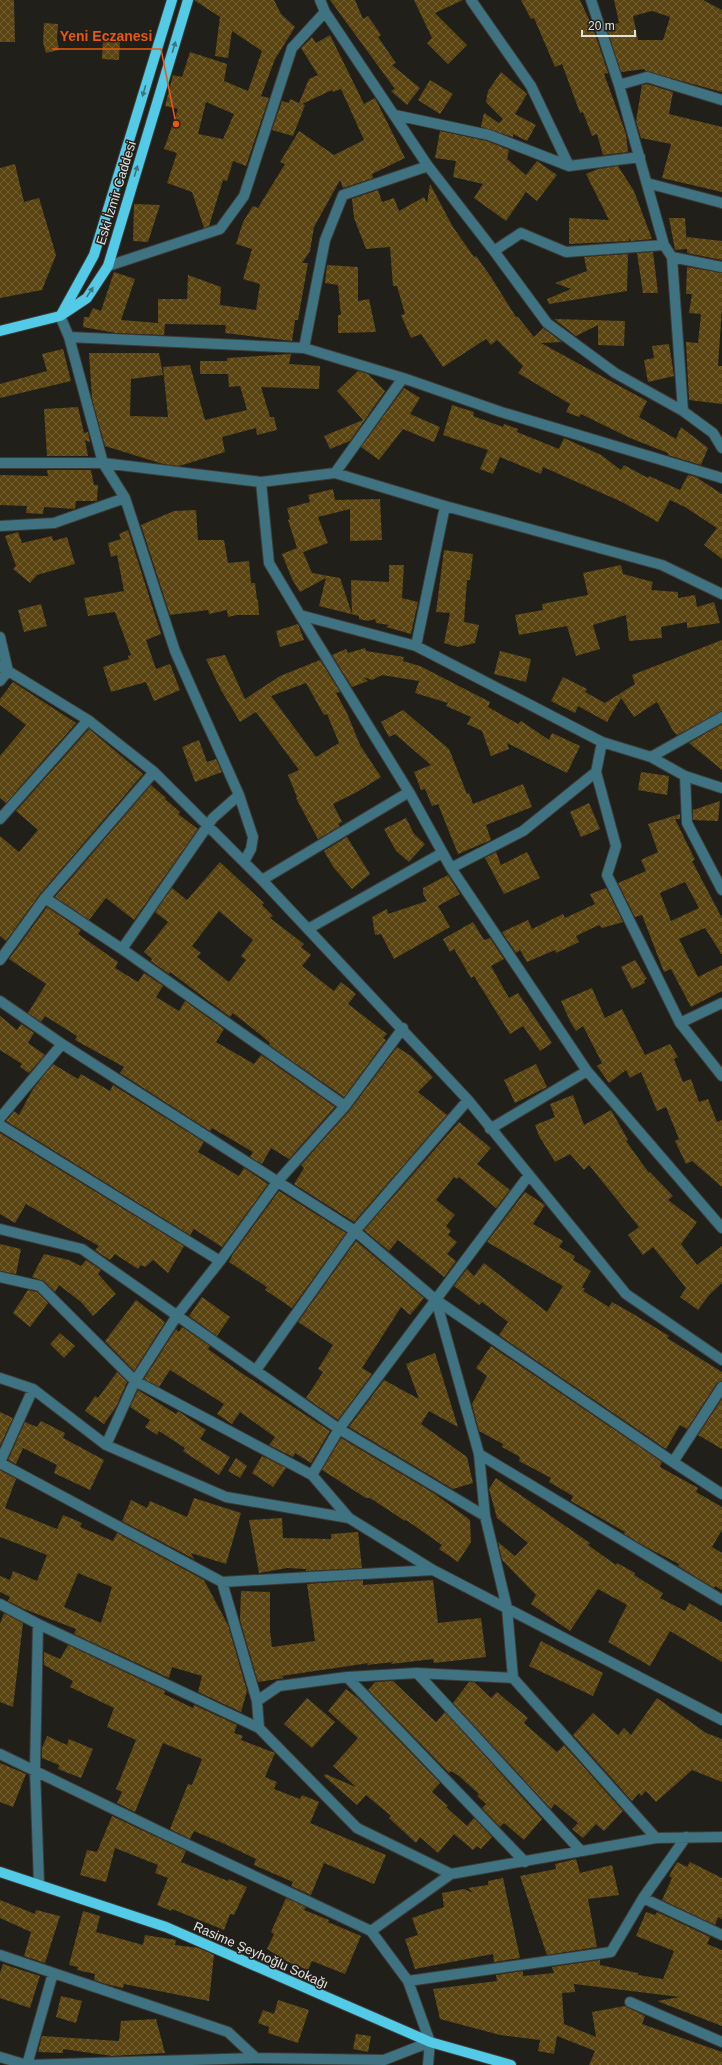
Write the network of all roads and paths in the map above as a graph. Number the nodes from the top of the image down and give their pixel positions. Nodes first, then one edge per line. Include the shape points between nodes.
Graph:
1 (172, 0) edge
2 (188, 0) edge
3 (320, 0) edge
4 (471, 0) edge
5 (591, 0) edge
6 (325, 12) junction
7 (619, 85) junction
8 (722, 100) edge
9 (395, 115) junction
10 (640, 157) junction
11 (428, 166) junction
12 (569, 166) junction
13 (647, 183) junction
14 (722, 203) edge
15 (664, 245) junction
16 (494, 250) junction
17 (672, 257) junction
18 (108, 266) junction
19 (722, 268) edge
20 (60, 316) junction
21 (0, 331) edge
22 (69, 337) junction
23 (304, 348) junction
24 (403, 378) junction
25 (683, 411) junction
26 (717, 434) edge
27 (722, 448) edge
28 (0, 463) edge
29 (103, 463) junction
30 (335, 473) junction
31 (722, 478) edge
32 (261, 482) junction
33 (125, 498) junction
34 (445, 506) junction
35 (0, 526) edge
36 (722, 594) edge
37 (300, 615) junction
38 (0, 637) edge
39 (416, 646) junction
40 (4, 668) edge
41 (0, 681) edge
42 (722, 717) edge
43 (88, 720) junction
44 (602, 742) junction
45 (652, 757) junction
46 (154, 772) junction
47 (596, 772) junction
48 (685, 776) junction
49 (722, 788) edge
50 (409, 792) junction
51 (239, 794) junction
52 (0, 818) edge
53 (208, 826) junction
54 (442, 853) junction
55 (244, 862) junction
56 (451, 868) junction
57 (262, 880) junction
58 (722, 890) edge
59 (45, 898) junction
60 (308, 929) junction
61 (122, 949) junction
62 (0, 960) edge
63 (0, 1000) edge
64 (722, 1003) edge
65 (680, 1023) junction
66 (403, 1028) junction
67 (62, 1044) junction
68 (587, 1071) junction
69 (722, 1076) edge
70 (468, 1100) junction
71 (345, 1106) junction
72 (0, 1118) edge
73 (0, 1125) edge
74 (490, 1129) junction
75 (529, 1175) junction
76 (278, 1181) junction
77 (722, 1228) edge
78 (0, 1229) edge
79 (356, 1231) junction
80 (220, 1261) junction
81 (0, 1277) edge
82 (436, 1300) junction
83 (178, 1314) junction
84 (722, 1360) edge
85 (256, 1370) junction
86 (0, 1378) edge
87 (135, 1381) junction
88 (722, 1387) edge
89 (33, 1389) junction
90 (339, 1429) junction
91 (106, 1445) junction
92 (479, 1454) junction
93 (0, 1462) edge
94 (673, 1462) junction
95 (312, 1475) junction
96 (722, 1494) edge
97 (485, 1516) junction
98 (349, 1518) junction
99 (433, 1570) junction
100 (222, 1582) junction
101 (722, 1600) edge
102 (0, 1604) edge
103 (507, 1608) junction
104 (38, 1624) junction
105 (417, 1673) junction
106 (347, 1677) junction
107 (513, 1678) junction
108 (257, 1701) junction
109 (722, 1720) edge
110 (259, 1728) junction
111 (0, 1754) edge
112 (35, 1770) junction
113 (722, 1837) edge
114 (656, 1838) junction
115 (686, 1838) junction
116 (581, 1851) junction
117 (525, 1862) junction
118 (0, 1872) edge
119 (451, 1874) junction
120 (39, 1884) junction
121 (643, 1898) junction
122 (371, 1930) junction
123 (722, 1934) edge
124 (0, 1955) edge
125 (53, 1973) junction
126 (408, 1981) junction
127 (630, 2002) dead end
128 (430, 2042) junction
129 (722, 2042) edge
130 (0, 2057) edge
131 (256, 2058) junction
132 (27, 2065) edge
133 (428, 2065) edge
134 (511, 2065) edge

1 -> 20 main road via 94,255
18 -> 2 main road, Eski İzmir Caddesi
3 - 6 street
4 - 12 street via 531,86
5 - 7 street
6 - 9 street
6 - 18 street via 292,48 244,196 220,229
7 - 8 street via 647,77
7 - 10 street
9 - 11 street
9 - 12 street via 489,135
10 - 12 street
10 - 13 street
11 - 16 street
11 - 23 street via 343,195 325,240
13 - 14 street
13 - 15 street
15 - 16 street via 566,252 521,233
15 - 17 street
16 - 25 street via 547,323 615,373
17 - 19 street
17 - 25 street
20 -> 18 main road, Eski İzmir Caddesi via 87,298
20 - 21 main road, Eski İzmir Caddesi
20 - 22 street
22 - 23 street
22 - 29 street
23 - 24 street
24 - 30 street
24 - 31 street via 501,412
25 - 26 street
26 - 27 street
28 - 29 street
29 - 32 street
29 - 33 street
30 - 32 street
30 - 34 street
32 - 37 street via 269,563
33 - 35 street via 54,523
33 - 51 street via 174,651
34 - 36 street via 662,566
34 - 39 street
37 - 39 street
37 - 50 street
38 - 40 street
39 - 44 street
40 - 41 street
40 - 43 street
42 - 45 street
43 - 46 street
43 - 52 street
44 - 45 street
44 - 47 street
45 - 48 street
46 - 53 street
46 - 59 street
47 - 56 street via 523,831
47 - 65 street via 616,846 607,875
48 - 49 street
48 - 58 street via 687,824
50 - 54 street
50 - 57 street
51 - 53 street via 218,812
51 - 55 street via 253,837 251,849
53 - 55 street
53 - 61 street
54 - 56 street
54 - 60 street
55 - 57 street
56 - 68 street
57 - 60 street
59 - 61 street
59 - 62 street
60 - 66 street
61 - 71 street
63 - 67 street
64 - 65 street
65 - 69 street
66 - 70 street
66 - 71 street
67 - 72 street
67 - 76 street
68 - 74 street
68 - 77 street
70 - 74 street
70 - 79 street
71 - 76 street
73 - 80 street
74 - 75 street
75 - 82 street
75 - 84 street via 626,1294
76 - 79 street
76 - 80 street
78 - 83 street via 82,1249
79 - 82 street
79 - 85 street
80 - 83 street
81 - 87 street via 40,1286
82 - 90 street
82 - 92 street
82 - 94 street
83 - 85 street
83 - 87 street
85 - 90 street
86 - 89 street
87 - 91 street
87 - 95 street
88 - 94 street
89 - 91 street
89 - 93 street
90 - 95 street
90 - 97 street
91 - 98 street via 226,1497
92 - 97 street
92 - 101 street
93 - 100 street
94 - 96 street
95 - 98 street
97 - 103 street
98 - 99 street
99 - 100 street
99 - 103 street
100 - 108 street
102 - 104 street
103 - 107 street
103 - 109 street
104 - 110 street
104 - 112 street
105 - 106 street
105 - 107 street
105 - 116 street
106 - 108 street via 279,1686
106 - 117 street
107 - 114 street
108 - 110 street
110 - 119 street via 358,1828
111 - 112 street
112 - 120 street
112 - 122 street
113 - 115 street
114 - 115 street
114 - 116 street
115 - 121 street
116 - 117 street
117 - 119 street
118 - 120 main road, Rasime Şeyhoğlu Sokağı
119 - 122 street
120 - 128 main road, Rasime Şeyhoğlu Sokağı via 166,1927
121 - 123 street
121 - 126 street via 611,1952
122 - 126 street
124 - 125 street
125 - 131 street via 228,2032
125 - 132 street
126 - 128 street
127 - 129 street
128 - 131 street via 384,2060
128 - 133 street
128 - 134 main road, Rasime Şeyhoğlu Sokağı
130 - 132 street
131 - 132 street

